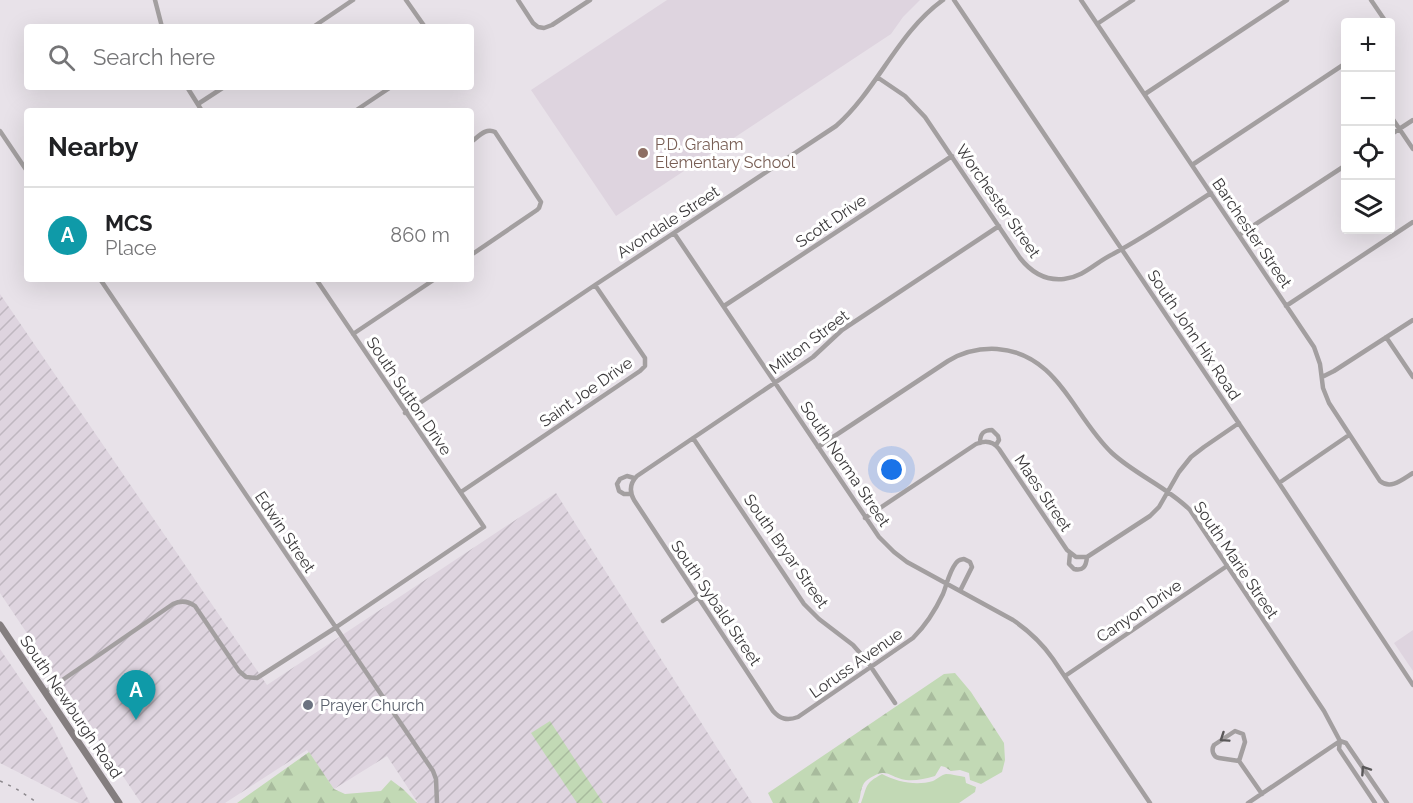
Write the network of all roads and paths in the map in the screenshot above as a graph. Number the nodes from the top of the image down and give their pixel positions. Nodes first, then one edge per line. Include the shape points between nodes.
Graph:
1 (158, 0) edge
2 (353, 0) edge
3 (406, 0) edge
4 (518, 0) edge
5 (590, 0) edge
6 (942, 0) edge
7 (954, 0) edge
8 (1081, 0) edge
9 (1133, 0) edge
10 (1287, 0) edge
11 (1371, 0) edge
12 (1383, 18) edge
13 (162, 24) edge
14 (317, 24) edge
15 (423, 24) edge
16 (1097, 24) junction
17 (1341, 66) edge
18 (877, 77) junction
19 (189, 90) edge
20 (219, 90) edge
21 (386, 90) edge
22 (1145, 94) junction
23 (198, 104) junction
24 (200, 108) edge
25 (360, 108) edge
26 (1413, 120) edge
27 (1395, 122) edge
28 (1400, 129) junction
29 (0, 131) edge
30 (1395, 132) edge
31 (474, 140) edge
32 (1413, 149) edge
33 (951, 156) junction
34 (1192, 165) junction
35 (24, 167) edge
36 (1341, 168) edge
37 (1210, 192) junction
38 (1413, 222) edge
39 (999, 226) junction
40 (674, 232) junction
41 (1239, 235) junction
42 (1122, 250) junction
43 (474, 253) edge
44 (102, 282) edge
45 (318, 282) edge
46 (431, 282) edge
47 (595, 285) junction
48 (724, 306) junction
49 (1286, 306) junction
50 (1413, 320) edge
51 (353, 334) junction
52 (1386, 337) junction
53 (1322, 376) junction
54 (1413, 377) edge
55 (775, 382) junction
56 (405, 413) junction
57 (1239, 423) junction
58 (1350, 435) junction
59 (693, 438) junction
60 (980, 442) junction
61 (996, 445) junction
62 (818, 447) junction
63 (1413, 473) edge
64 (634, 478) junction
65 (1279, 483) junction
66 (617, 484) joint
67 (461, 492) junction
68 (1168, 492) junction
69 (631, 494) junction
70 (866, 518) junction
71 (1070, 553) junction
72 (1087, 558) junction
73 (1227, 566) junction
74 (946, 584) junction
75 (960, 591) junction
76 (697, 597) junction
77 (663, 621) dead end
78 (0, 625) edge
79 (335, 628) junction
80 (871, 668) junction
81 (1065, 676) junction
82 (1413, 685) edge
83 (45, 692) junction
84 (895, 703) dead end
85 (787, 720) joint
86 (1340, 741) junction
87 (1239, 760) junction
88 (1262, 794) junction
89 (119, 803) edge
90 (437, 803) edge
91 (1150, 803) edge
92 (1248, 803) edge
93 (1375, 803) edge
94 (1387, 803) edge

1 - 13 street
2 - 14 street
3 - 15 street
4 - 5 street via 533,23 541,28
6 - 18 street, Avondale Street via 915,24
7 - 42 street, South John Hix Road
8 - 16 street, Barchester Street
9 - 16 street
10 - 22 street
11 - 12 street
16 - 22 street, Barchester Street
17 - 34 street
18 - 33 street, Worchester Street via 905,96
18 - 40 street, Avondale Street via 855,108 836,126
19 - 23 street
20 - 23 street
21 - 25 street
22 - 34 street, Barchester Street
23 - 24 street
26 - 28 street
27 - 28 street
28 - 30 street
28 - 32 street
29 - 35 street
31 - 43 street via 488,130 495,132 541,202 537,210
33 - 39 street, Worchester Street
33 - 48 street, Scott Drive
34 - 37 street, Barchester Street
36 - 41 street
37 - 41 street, Barchester Street
37 - 42 street, Worchester Street
38 - 49 street
39 - 42 street, Worchester Street via 1026,265 1039,275 1056,279 1081,275
39 - 55 street, Milton Street via 842,330 813,357
40 - 47 street, Avondale Street
40 - 48 street, South Norma Street
41 - 49 street, Barchester Street
42 - 57 street, South John Hix Road
44 - 79 street, Edwin Street
45 - 51 street, South Sutton Drive
46 - 51 street
47 - 56 street, Avondale Street
47 - 67 street, Saint Joe Drive via 645,358 645,366
48 - 55 street, South Norma Street
49 - 53 street, Barchester Street via 1314,347
50 - 52 street
51 - 56 street, South Sutton Drive
52 - 53 street
52 - 54 street
53 - 58 street, Barchester Street via 1329,403
55 - 59 street, Milton Street
55 - 62 street, South Norma Street
56 - 67 street, South Sutton Drive
57 - 65 street, South John Hix Road
57 - 68 street, Maes Street via 1191,457
58 - 63 street, Barchester Street via 1380,481 1395,484
58 - 65 street
59 - 64 street, Milton Street
59 - 80 street, South Bryar Street via 804,604 853,645
60 - 61 street, Maes Street
60 - 61 street, Maes Street via 981,435 992,430 998,436
60 - 70 street, Maes Street
61 - 71 street, Maes Street
62 - 68 street, South Marie Street via 953,358 978,350 1003,349 1024,355 1045,368 1106,448
62 - 70 street, South Norma Street
64 - 66 street, Milton Street via 627,476
64 - 69 street
65 - 82 street, South John Hix Road
66 - 69 street, South Sybald Street via 619,491
67 - 79 street, South Sutton Drive via 484,527
68 - 72 street, Maes Street via 1150,516
68 - 73 street, South Marie Street via 1190,510
69 - 76 street, South Sybald Street
70 - 74 street, South Norma Street via 894,552
71 - 72 street, Maes Street
71 - 72 street, Maes Street via 1069,564 1074,570 1084,568
73 - 81 street, Canyon Drive
73 - 86 street, South Marie Street
74 - 75 street, South Norma Street
74 - 75 street, Loruss Avenue via 956,563 968,560 972,569
74 - 80 street, Loruss Avenue via 921,630
75 - 81 street, South Norma Street via 1024,628 1047,650
76 - 77 street
76 - 85 street, South Sybald Street via 773,711
78 - 83 main road, South Newburgh Road
79 - 83 street via 262,676 251,678 239,671 195,606 179,601
79 - 90 street, Edwin Street via 433,771
80 - 84 street, South Bryar Street
80 - 85 street, Loruss Avenue via 798,717
81 - 91 street, South Norma Street
83 - 89 main road, South Newburgh Road
86 - 88 street
86 - 93 street, South Marie Street via 1339,749
94 -> 86 street, South Marie Street via 1346,743
87 -> 87 street via 1245,738 1235,731 1214,745 1213,751 1217,758
87 - 88 street
88 - 92 street

